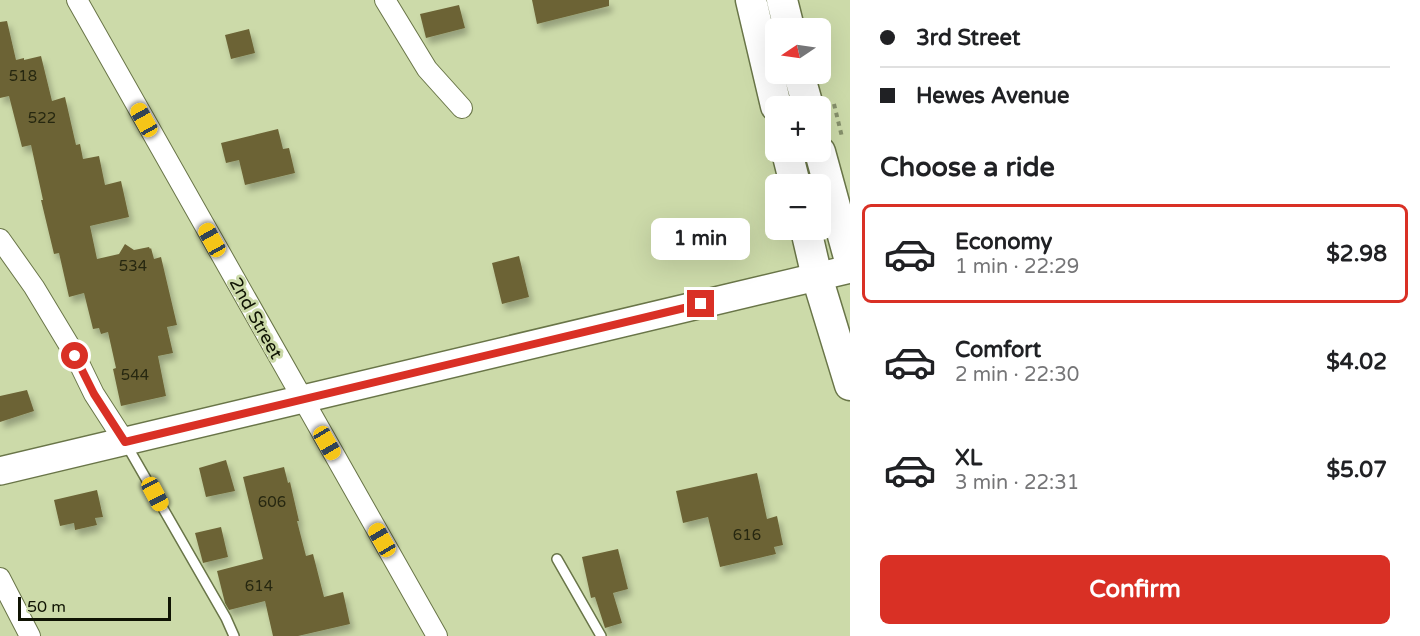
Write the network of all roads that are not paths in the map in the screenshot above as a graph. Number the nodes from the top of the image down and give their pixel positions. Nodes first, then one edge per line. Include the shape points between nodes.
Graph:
1 (77, 0) edge
2 (385, 0) edge
3 (751, 0) edge
4 (782, 0) edge
5 (786, 18) edge
6 (774, 96) edge
7 (462, 108) dead end
8 (831, 145) edge
9 (0, 238) edge
10 (808, 240) edge
11 (850, 261) edge
12 (850, 269) edge
13 (817, 277) junction
14 (850, 385) edge
15 (302, 399) junction
16 (125, 442) junction
17 (0, 471) edge
18 (557, 559) dead end
19 (0, 578) edge
20 (30, 636) edge
21 (234, 636) edge
22 (437, 636) edge
23 (601, 636) edge

1 - 15 street, 2nd Street
2 - 7 street via 427,69
3 - 6 main road
4 - 5 main road
8 - 11 main road
9 - 16 street
10 - 13 main road
12 - 13 main road
13 - 14 main road
13 - 15 main road
15 - 16 main road
15 - 22 street, 2nd Street
16 - 17 main road
16 - 21 lane
18 - 23 lane
19 - 20 street

